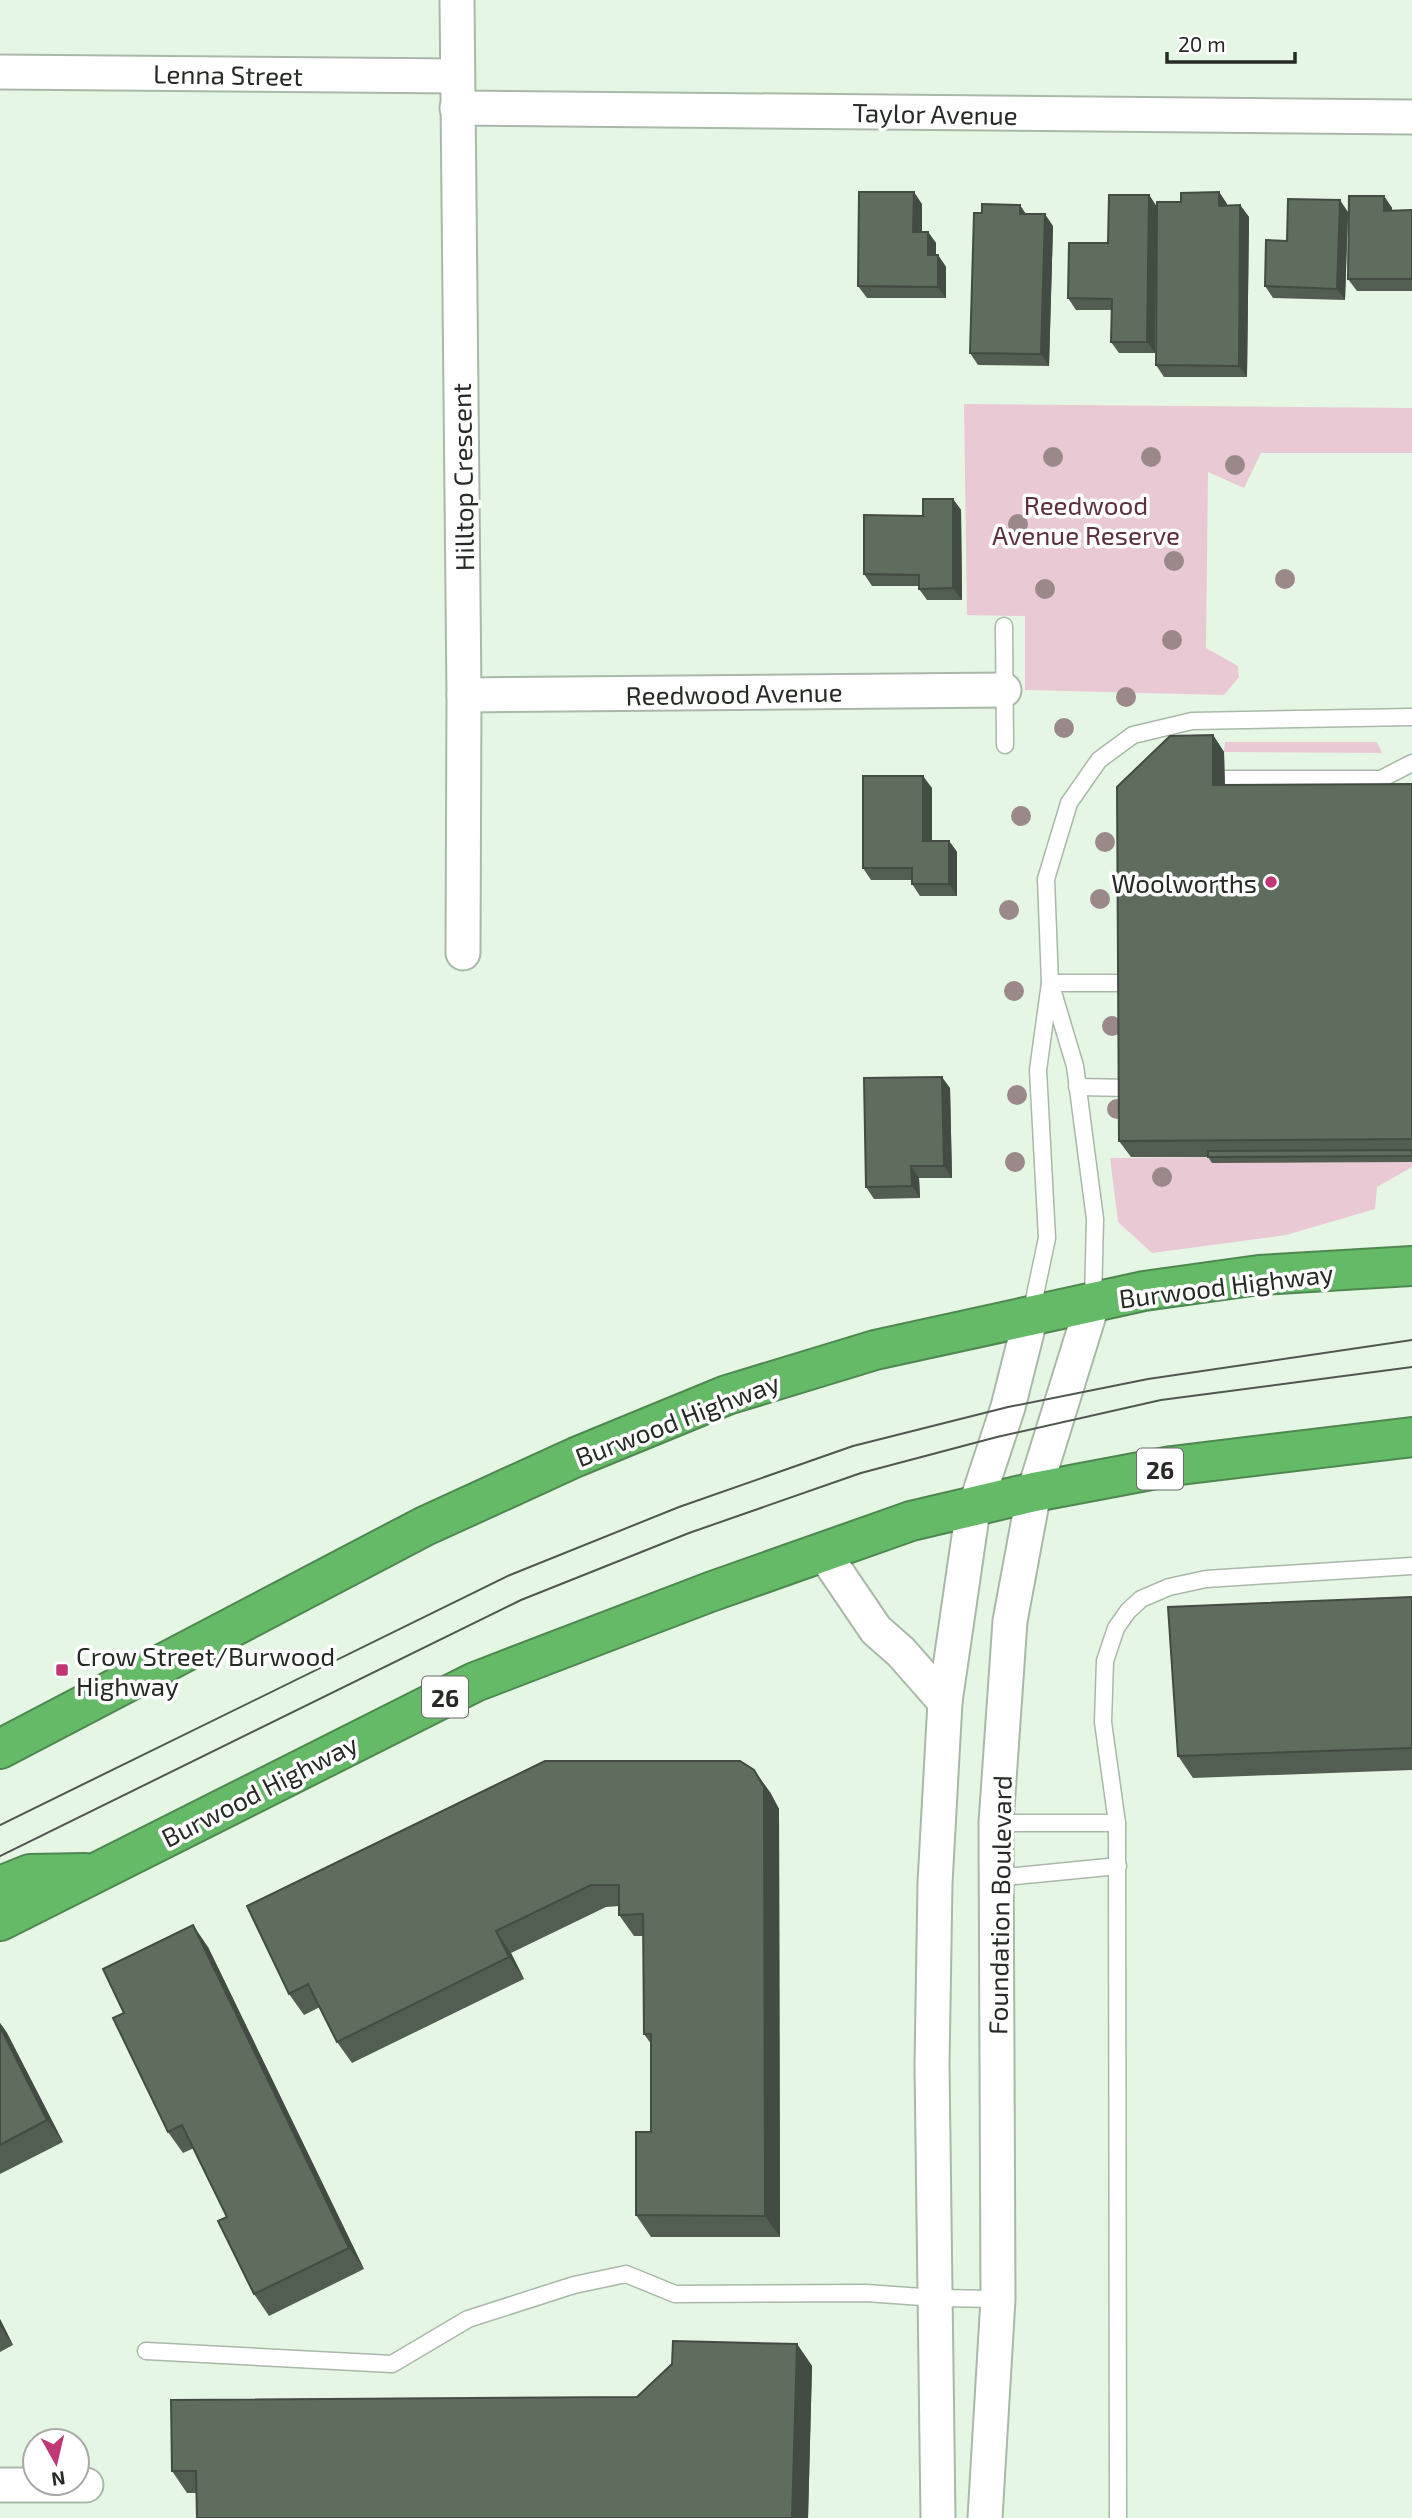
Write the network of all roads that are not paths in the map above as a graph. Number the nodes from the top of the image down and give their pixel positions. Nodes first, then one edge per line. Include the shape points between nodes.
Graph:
1 (457, 0) edge
2 (0, 72) edge
3 (457, 92) junction
4 (1412, 117) edge
5 (1004, 626) dead end
6 (1004, 690) junction
7 (464, 695) junction
8 (1412, 717) edge
9 (1005, 745) dead end
10 (1412, 763) edge
11 (1226, 779) dead end
12 (463, 953) dead end
13 (1050, 983) junction
14 (1129, 983) edge
15 (1077, 1087) junction
16 (1130, 1088) edge
17 (1412, 1266) edge
18 (1093, 1302) junction
19 (1031, 1316) junction
20 (1412, 1437) edge
21 (1034, 1492) junction
22 (977, 1505) junction
23 (823, 1552) junction
24 (1412, 1566) edge
25 (945, 1702) junction
26 (0, 1749) edge
27 (996, 1823) junction
28 (1117, 1823) junction
29 (1118, 1866) junction
30 (94, 1873) junction
31 (996, 1878) junction
32 (0, 1886) edge
33 (0, 1921) edge
34 (936, 2298) junction
35 (998, 2299) junction
36 (146, 2351) dead end
37 (0, 2486) edge
38 (21, 2486) edge
39 (1118, 2516) dead end
40 (938, 2518) edge
41 (985, 2518) edge

1 - 3 street, Hilltop Crescent
2 - 3 street, Lenna Street
3 - 4 street, Taylor Avenue
3 - 7 street, Hilltop Crescent
5 - 6 lane
6 - 7 street, Reedwood Avenue
6 - 9 lane
7 - 12 street, Hilltop Crescent
8 - 13 lane via 1192,721 1133,735 1099,761 1069,803 1046,879
10 - 11 lane via 1381,779
13 - 14 lane
13 - 15 lane
13 - 19 lane via 1038,1070 1047,1238
15 - 16 lane
15 - 18 lane via 1096,1232
17 - 18 highway, Burwood Highway via 1259,1275
18 - 19 highway, Burwood Highway
18 - 21 street, Foundation Boulevard
19 - 22 street
19 - 26 highway, Burwood Highway via 874,1350 787,1376 601,1446 425,1527
20 - 21 highway, Burwood Highway / 26 via 1172,1466
21 - 22 highway, Burwood Highway / 26
21 - 27 street, Foundation Boulevard via 1010,1621
22 - 23 highway, Burwood Highway / 26 via 911,1521
22 - 25 street
23 - 25 street via 876,1630
23 - 30 highway, Burwood Highway / 26 via 475,1682
24 - 28 lane via 1206,1579 1141,1599 1116,1628 1105,1661 1103,1721
25 - 34 street via 934,1911
27 - 28 lane
27 - 31 street, Foundation Boulevard
28 - 29 lane
29 - 31 lane
29 - 39 lane
30 - 32 highway via 30,1874
30 - 33 highway, Burwood Highway / 26
31 - 35 street, Foundation Boulevard
34 - 35 lane
34 - 36 lane via 866,2293 675,2294 626,2274 468,2319 392,2364
34 - 40 street
35 - 41 street, Foundation Boulevard
37 - 38 street

